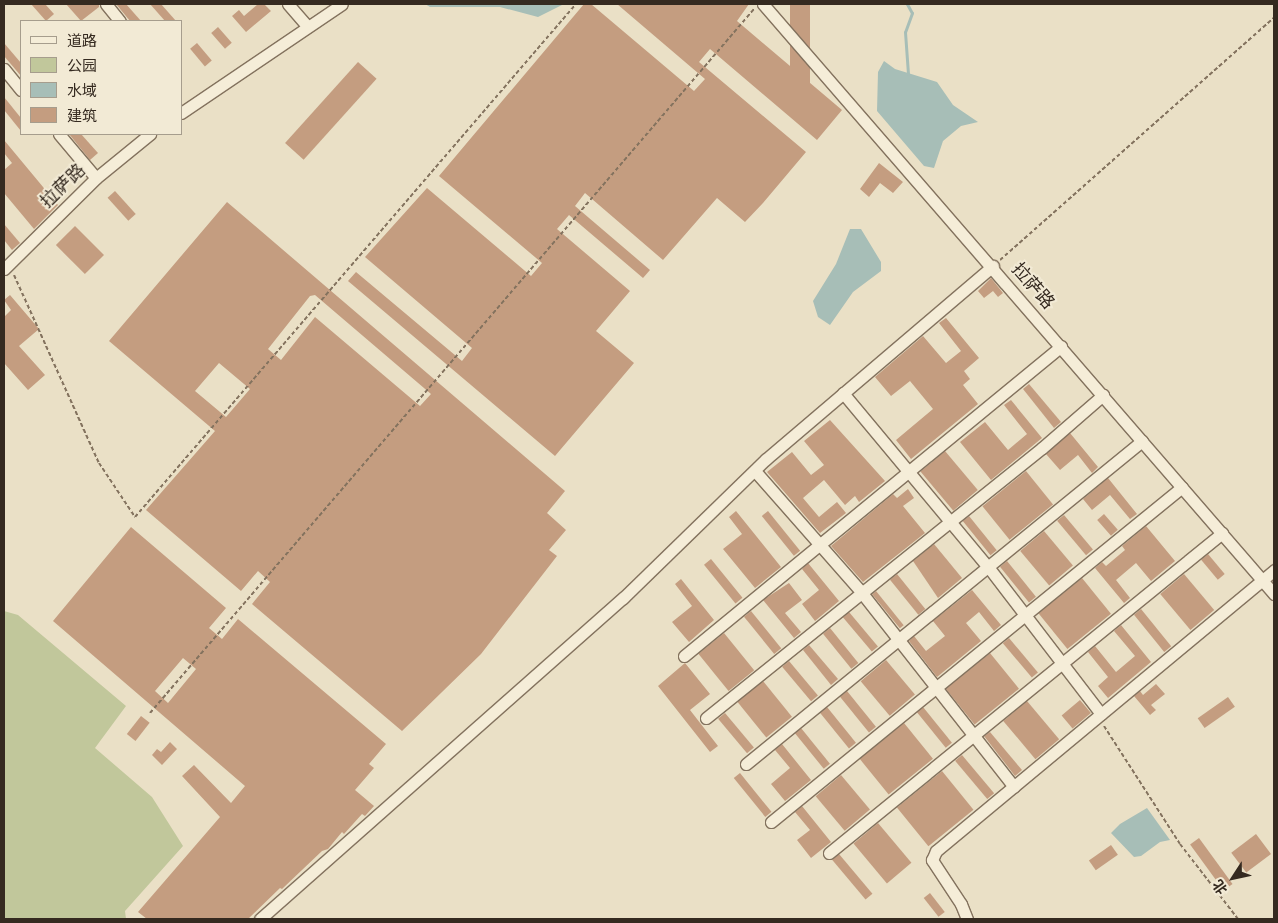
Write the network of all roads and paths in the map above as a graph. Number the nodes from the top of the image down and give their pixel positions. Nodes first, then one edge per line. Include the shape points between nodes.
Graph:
1 (106, 4) edge
2 (288, 4) edge
3 (342, 4) edge
4 (576, 4) edge
5 (761, 4) edge
6 (1274, 18) edge
7 (119, 20) edge
8 (307, 26) junction
9 (4, 69) edge
10 (20, 89) edge
11 (183, 108) edge
12 (59, 135) edge
13 (149, 135) edge
14 (96, 178) junction
15 (5, 263) edge
16 (993, 266) junction
17 (1061, 346) junction
18 (843, 394) junction
19 (1103, 395) junction
20 (1142, 441) junction
21 (756, 471) junction
22 (908, 471) junction
23 (1182, 487) junction
24 (950, 522) junction
25 (1222, 533) junction
26 (819, 544) junction
27 (989, 568) junction
28 (1274, 570) edge
29 (1264, 582) junction
30 (862, 593) junction
31 (1274, 594) edge
32 (1026, 616) junction
33 (899, 641) junction
34 (684, 656) dead end
35 (1062, 665) junction
36 (937, 687) junction
37 (150, 713) dead end
38 (1100, 715) junction
39 (706, 718) dead end
40 (974, 737) junction
41 (746, 764) dead end
42 (1014, 787) junction
43 (771, 822) dead end
44 (829, 853) dead end
45 (260, 919) edge
46 (967, 919) edge
47 (1238, 919) edge

1 - 7 street
2 - 8 street
3 - 8 street
4 - 15 path via 135,517 99,464
5 - 16 street, 拉萨路
5 - 37 path
6 - 16 path
8 - 11 street
9 - 10 street
12 - 14 street
13 - 14 street, 拉萨路
14 - 15 street, 拉萨路
16 - 17 street, 拉萨路
16 - 18 street
17 - 19 street, 拉萨路
17 - 22 street
18 - 21 street
18 - 22 street
19 - 20 street, 拉萨路
19 - 24 street
20 - 23 street, 拉萨路
20 - 27 street
21 - 26 street
21 - 45 street via 623,598
22 - 24 street
22 - 26 street
23 - 25 street, 拉萨路
23 - 32 street
24 - 27 street
24 - 30 street
25 - 29 street, 拉萨路
25 - 35 street
26 - 30 street
26 - 34 street
27 - 32 street
27 - 33 street
28 - 29 street
29 - 31 street, 拉萨路
29 - 38 street
30 - 33 street
30 - 39 street
32 - 35 street
32 - 36 street
33 - 36 street
33 - 41 street
35 - 38 street
35 - 40 street
36 - 40 street
36 - 43 street
38 - 42 street
38 - 47 path via 1180,844
40 - 42 street
40 - 44 street
42 - 46 street via 936,851 932,860

